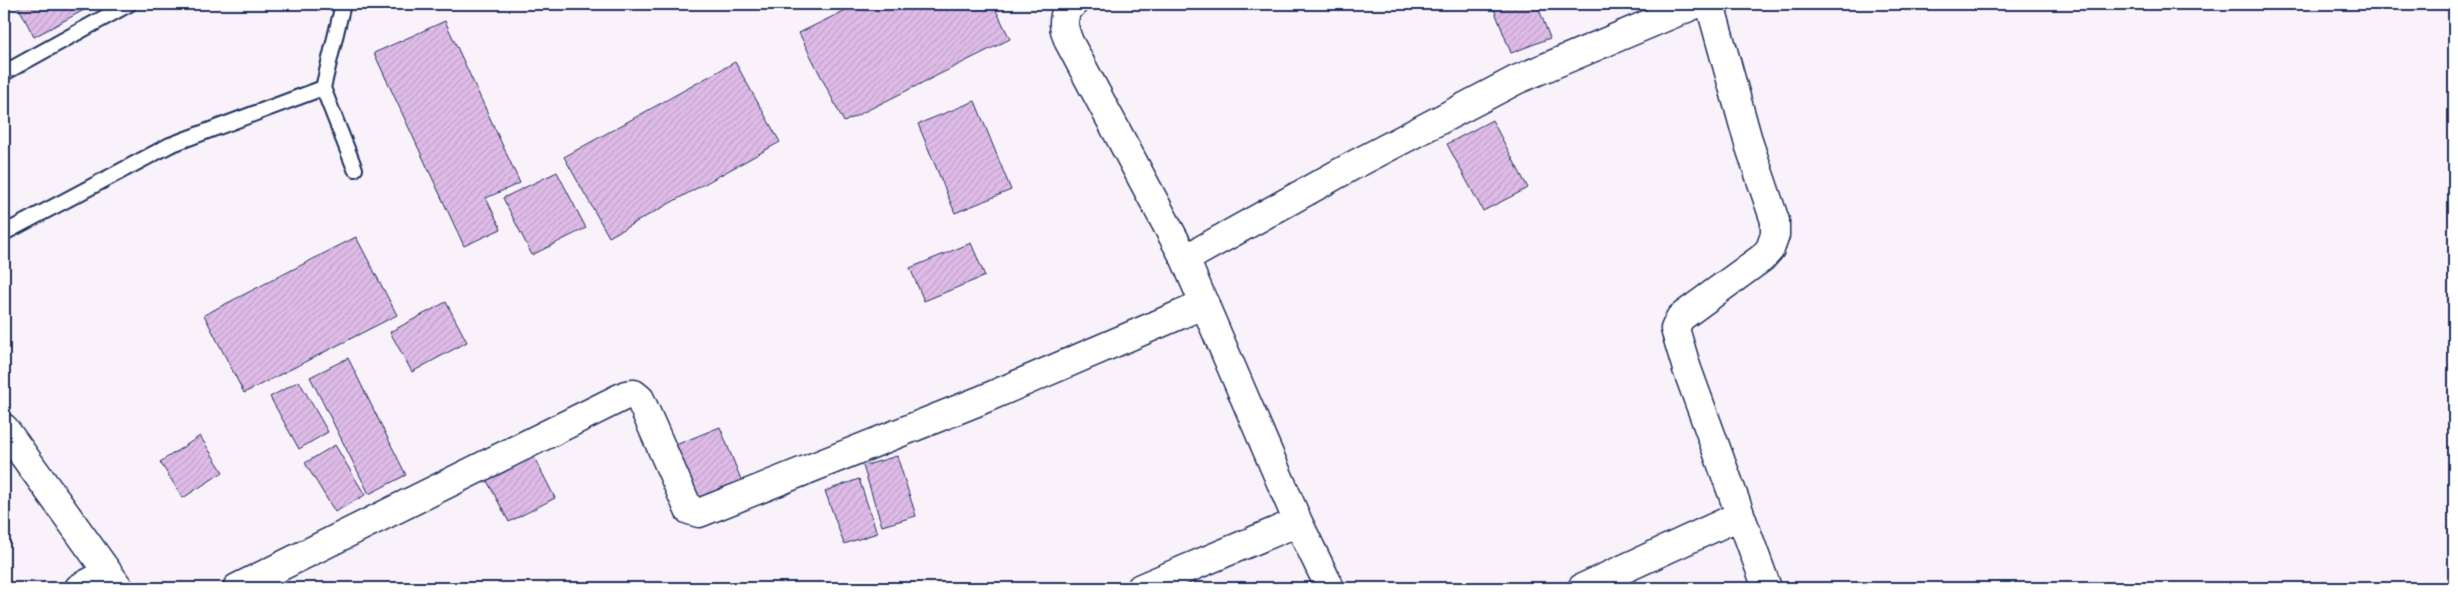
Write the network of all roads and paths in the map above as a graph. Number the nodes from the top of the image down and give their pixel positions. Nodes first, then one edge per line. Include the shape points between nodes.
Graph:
1 (129, 4) edge
2 (343, 4) edge
3 (1073, 4) edge
4 (1696, 4) edge
5 (1710, 4) edge
6 (4, 73) edge
7 (323, 88) junction
8 (355, 169) dead end
9 (4, 233) edge
10 (1185, 259) junction
11 (1205, 304) junction
12 (4, 428) edge
13 (1740, 516) junction
14 (1298, 522) junction
15 (113, 580) edge
16 (79, 588) edge
17 (237, 588) edge
18 (1141, 588) edge
19 (1330, 588) edge
20 (1582, 588) edge
21 (1767, 588) edge

1 - 6 lane
2 - 7 lane
3 - 10 street via 1068,6 1063,27 1069,42
4 - 10 street via 1516,80
5 - 13 street via 1749,144 1775,221 1776,235 1762,258 1680,318 1675,329
7 - 8 lane
7 - 9 lane via 170,145
10 - 11 street
11 - 14 street
11 - 17 street via 980,402 699,513 689,510 640,399 634,394 626,395
12 - 15 street
13 - 20 street
13 - 21 street
14 - 18 street
14 - 19 street
15 - 16 street

